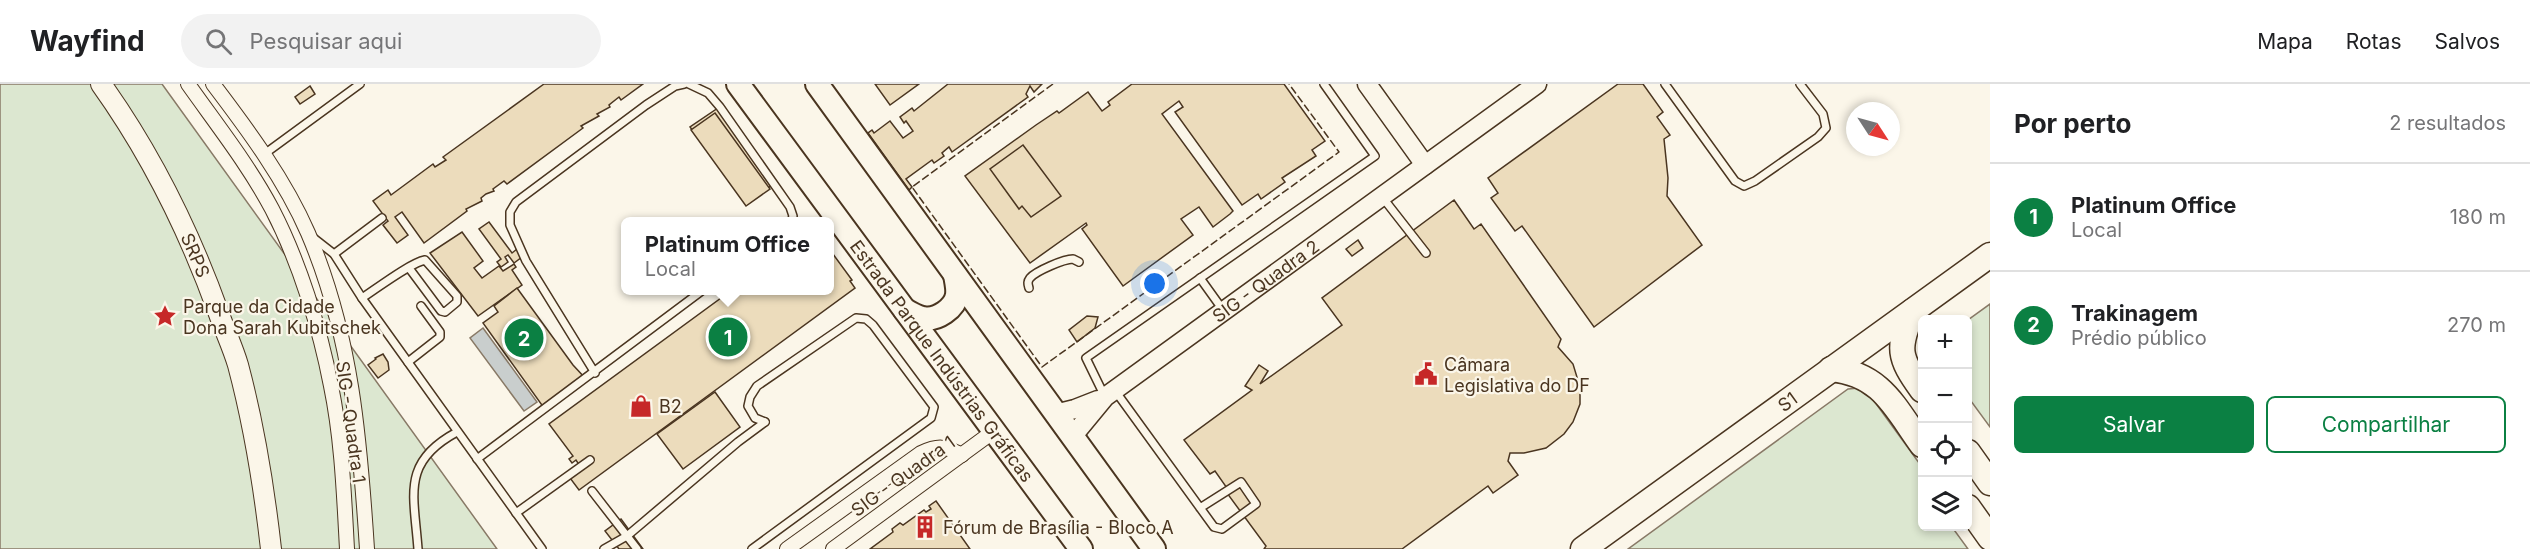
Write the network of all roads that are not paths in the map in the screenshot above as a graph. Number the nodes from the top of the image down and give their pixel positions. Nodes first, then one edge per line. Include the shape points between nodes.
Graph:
1 (101, 84) edge
2 (188, 84) edge
3 (213, 84) edge
4 (360, 84) edge
5 (684, 84) edge
6 (689, 84) edge
7 (738, 84) edge
8 (817, 84) edge
9 (1324, 84) edge
10 (1366, 84) edge
11 (1537, 84) edge
12 (1665, 84) edge
13 (1800, 84) edge
14 (263, 155) junction
15 (1425, 165) junction
16 (1381, 196) junction
17 (793, 217) edge
18 (382, 218) dead end
19 (308, 234) junction
20 (1426, 253) dead end
21 (334, 254) junction
22 (1989, 258) edge
23 (1079, 262) dead end
24 (409, 268) junction
25 (955, 275) junction
26 (1200, 278) junction
27 (1029, 288) dead end
28 (698, 295) edge
29 (362, 298) junction
30 (421, 306) dead end
31 (905, 310) junction
32 (1223, 311) junction
33 (1913, 311) junction
34 (408, 362) junction
35 (1831, 369) junction
36 (595, 373) junction
37 (1918, 383) edge
38 (1110, 393) junction
39 (1055, 414) junction
40 (994, 431) junction
41 (457, 432) junction
42 (1072, 437) junction
43 (1918, 438) edge
44 (962, 455) junction
45 (1972, 458) edge
46 (477, 459) junction
47 (590, 459) dead end
48 (1990, 483) edge
49 (592, 491) dead end
50 (1200, 508) junction
51 (516, 513) junction
52 (1972, 513) edge
53 (627, 536) junction
54 (1990, 538) edge
55 (271, 549) edge
56 (347, 549) edge
57 (367, 549) edge
58 (418, 549) edge
59 (542, 549) edge
60 (604, 549) edge
61 (637, 549) edge
62 (752, 549) edge
63 (788, 549) edge
64 (832, 549) edge
65 (1081, 549) edge
66 (1154, 549) edge
67 (1583, 549) edge

1 - 55 main road, SRPS via 173,204 238,364 255,440
2 - 56 street, SIG - Quadra 1 via 249,168 298,267 332,386
3 - 14 street, SIG - Quadra 1
4 - 14 lane
5 - 36 lane via 646,105 516,202 510,212 510,225 526,261
6 - 17 lane via 708,93 720,107 790,207
7 - 31 main road, Estrada Parque Indústrias Gráficas
8 - 25 main road
9 - 26 lane via 1375,156
10 - 15 street
11 - 15 street, SIG - Quadra 2
12 - 13 lane via 1736,182 1744,186 1826,128 1823,114
14 - 19 street, SIG - Quadra 1
15 - 16 street, SIG - Quadra 2
16 - 20 lane
16 - 32 street, SIG - Quadra 2
18 - 21 lane
19 - 21 lane, SIG - Quadra 1
19 - 57 street, SIG - Quadra 1 via 351,375
21 - 29 lane, SIG - Quadra 1
22 - 33 highway, S1
23 - 27 lane via 1062,261 1033,276
24 - 24 lane via 420,261 429,262 457,302 441,311
24 - 29 lane
25 - 31 main road via 957,295 943,313 923,318
25 - 39 main road
26 - 32 lane
26 - 38 lane via 1086,358
28 - 36 lane
29 - 34 lane, SIG - Quadra 1
30 - 34 lane via 440,337
31 - 40 main road, Estrada Parque Indústrias Gráficas
32 - 38 street, SIG - Quadra 2
33 - 35 highway, S1
33 - 37 highway via 1901,343 1905,364
34 - 41 lane, SIG - Quadra 1
35 - 43 highway via 1862,375 1880,388
35 - 67 highway, S1
36 - 46 lane
38 - 39 street, SIG - Quadra 2
38 - 42 street, SIG - Quadra 2
38 - 50 lane
39 - 42 main road
40 - 44 street, SIG - Quadra 1
40 - 65 main road, Estrada Parque Indústrias Gráficas
41 - 46 lane, SIG - Quadra 1
41 - 58 lane via 434,444 418,467 414,487
42 - 66 main road
44 - 63 street via 942,446 921,453
44 - 64 street, SIG - Quadra 1
45 - 48 highway
46 - 51 lane, SIG - Quadra 1
47 - 51 lane
49 - 53 lane
50 - 50 lane via 1214,527 1222,528 1256,504 1241,483
51 - 59 lane, SIG - Quadra 1
52 - 54 highway
53 - 60 lane
53 - 61 lane
53 - 62 lane via 765,422 755,418 748,406 757,386 847,323 856,318 866,319 930,400 934,412

